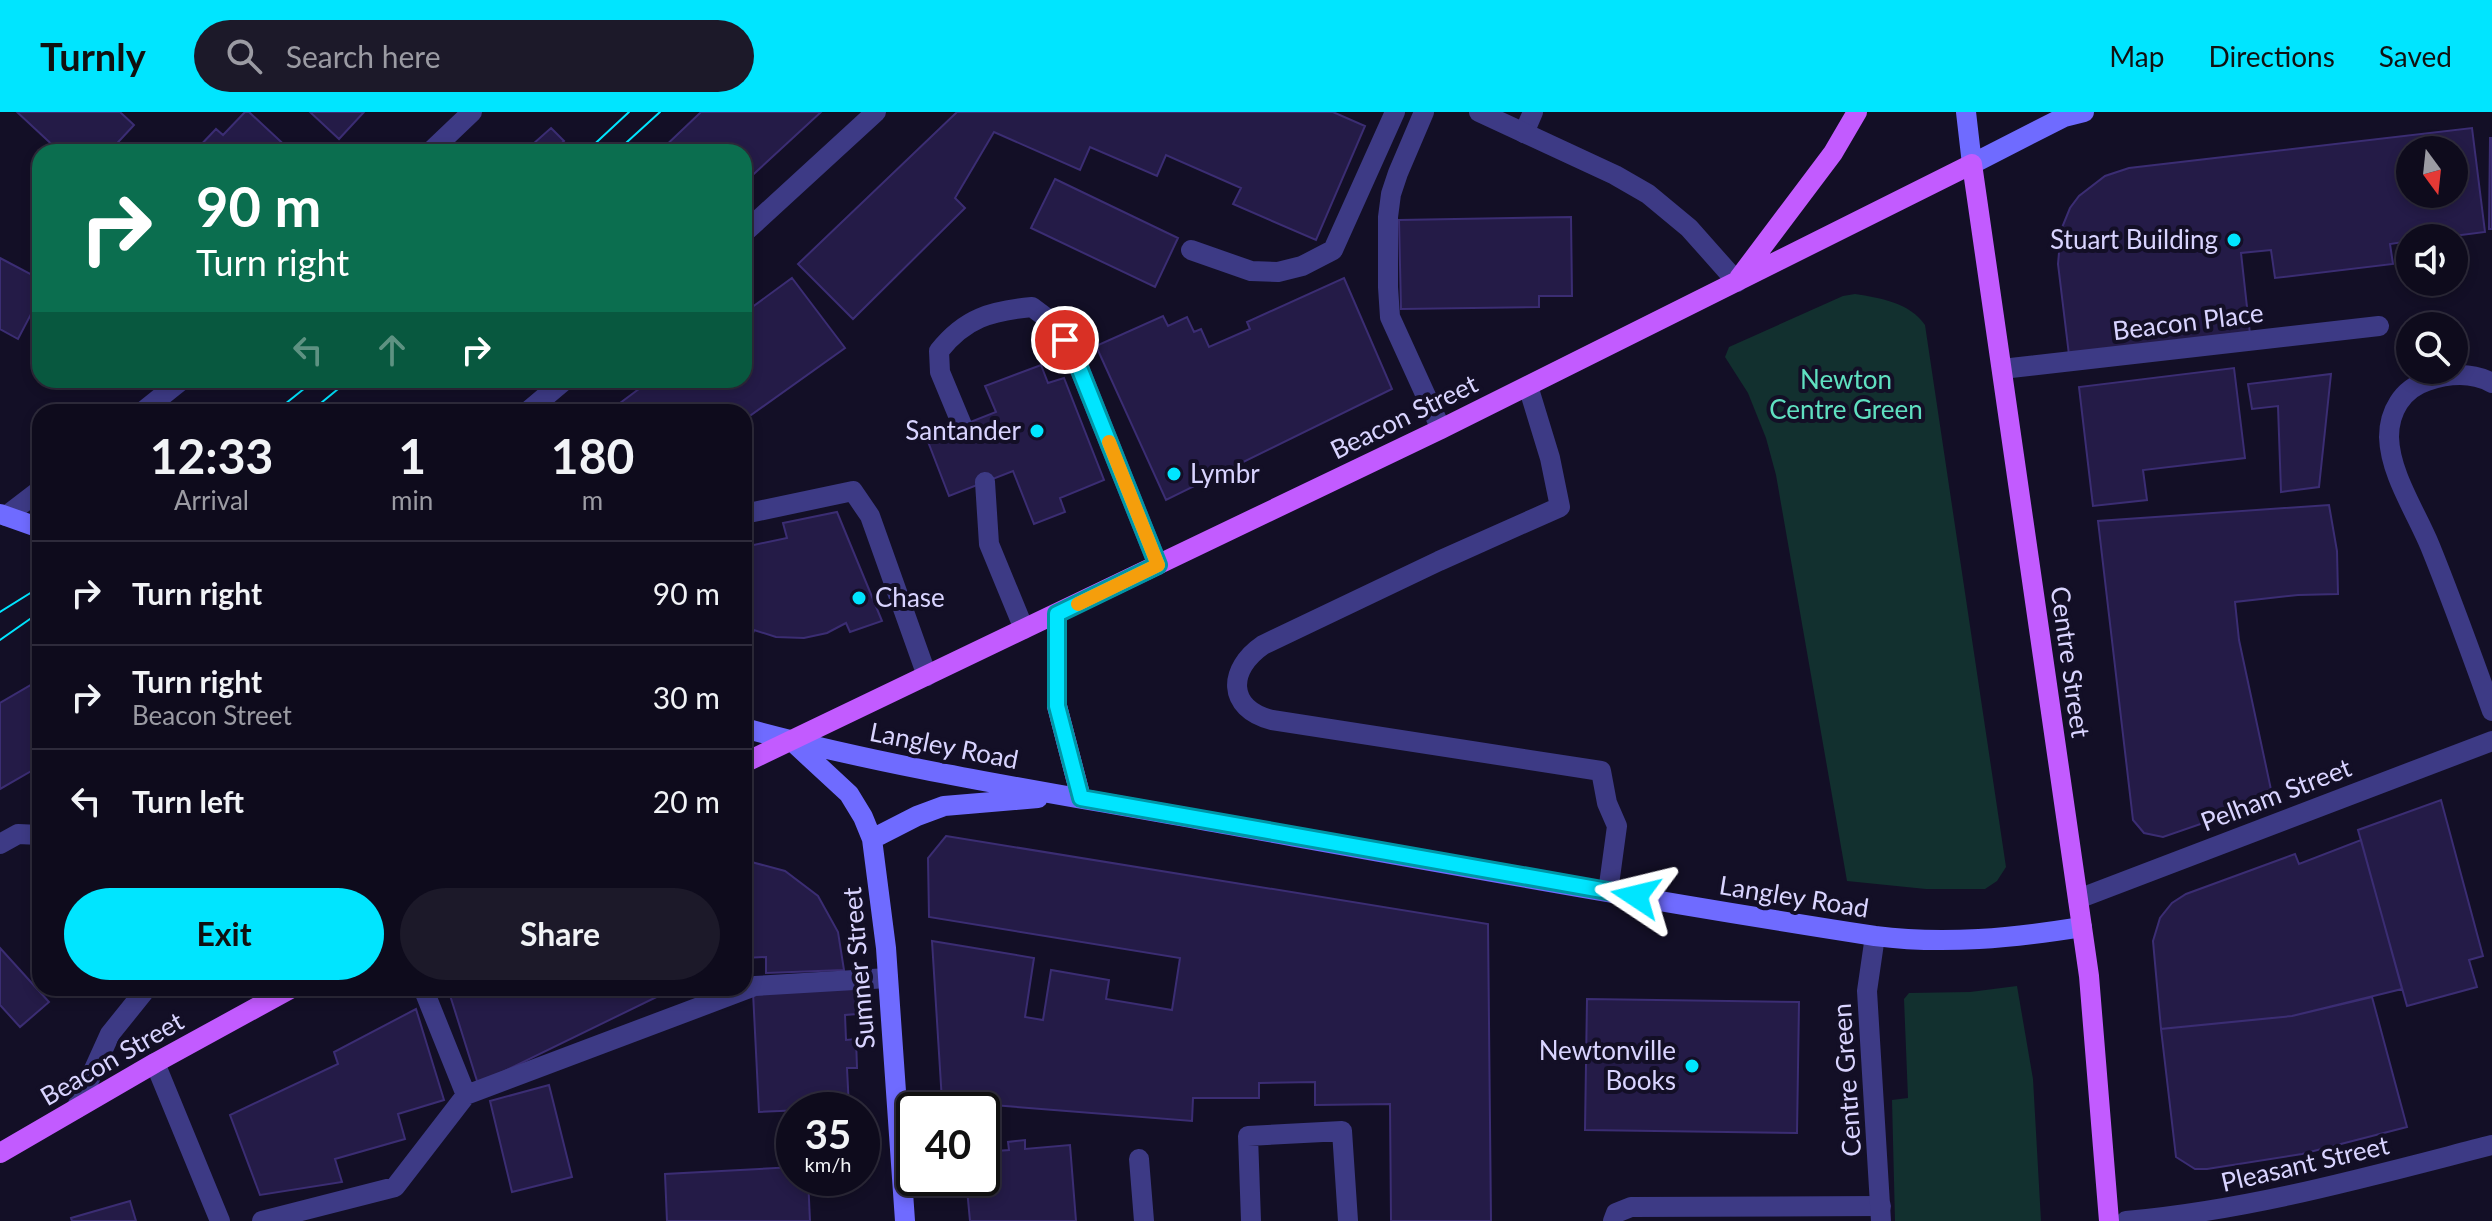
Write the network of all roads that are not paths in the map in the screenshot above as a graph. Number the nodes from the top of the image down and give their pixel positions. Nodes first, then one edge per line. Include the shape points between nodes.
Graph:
1 (472, 112) edge
2 (876, 112) edge
3 (1395, 112) edge
4 (1424, 112) edge
5 (1479, 112) edge
6 (1533, 112) edge
7 (1857, 112) edge
8 (1966, 112) edge
9 (2084, 112) edge
10 (1524, 133) junction
11 (438, 144) edge
12 (1972, 164) junction
13 (752, 226) edge
14 (1191, 250) dead end
15 (1737, 282) junction
16 (2379, 326) dead end
17 (2002, 369) junction
18 (2492, 383) edge
19 (1528, 386) junction
20 (172, 388) edge
21 (556, 388) edge
22 (152, 404) edge
23 (536, 404) edge
24 (962, 425) dead end
25 (1441, 429) junction
26 (985, 482) dead end
27 (32, 495) edge
28 (752, 512) edge
29 (3, 515) edge
30 (32, 525) edge
31 (1158, 565) junction
32 (1057, 614) junction
33 (1024, 629) junction
34 (927, 676) junction
35 (2492, 711) edge
36 (752, 730) edge
37 (2492, 741) edge
38 (792, 742) junction
39 (752, 760) edge
40 (1073, 797) junction
41 (32, 835) edge
42 (872, 839) junction
43 (0, 844) edge
44 (1608, 892) junction
45 (2078, 899) junction
46 (2082, 927) junction
47 (1875, 936) junction
48 (888, 978) junction
49 (752, 987) edge
50 (141, 996) edge
51 (277, 996) edge
52 (426, 996) edge
53 (728, 996) edge
54 (155, 1063) junction
55 (466, 1095) junction
56 (76, 1109) junction
57 (2492, 1145) edge
58 (0, 1153) edge
59 (1139, 1159) dead end
60 (1881, 1213) edge
61 (220, 1221) edge
62 (262, 1221) edge
63 (905, 1221) edge
64 (1144, 1221) edge
65 (1251, 1221) edge
66 (1348, 1221) edge
67 (1613, 1221) edge
68 (2109, 1221) edge
69 (2126, 1221) edge

1 - 11 street
2 - 13 street
3 - 14 street via 1333,250 1278,272 1251,271
4 - 25 street via 1391,194 1388,287 1390,317
5 - 10 street
6 - 10 street
7 - 15 main road via 1833,153
8 - 12 street, Centre Street
9 - 12 street, Beacon Street
10 - 15 street via 1648,194 1689,228
12 - 15 main road, Beacon Street
12 - 17 main road, Centre Street
15 - 19 main road, Beacon Street
16 - 17 street, Beacon Place
17 - 45 main road, Centre Street
18 - 35 street via 2464,375 2421,382 2399,402 2389,435 2397,472
19 - 25 main road, Beacon Street
19 - 44 street via 1560,507 1263,645 1241,666 1237,688 1250,710 1272,720 1601,771 1617,826
20 - 22 street
21 - 23 street
24 - 31 street via 940,372 939,351 962,326 985,315 1032,307 1056,325 1074,355
25 - 31 main road, Beacon Street
26 - 33 street via 989,544
27 - 29 street
28 - 34 street via 853,491 870,516
29 - 30 street
31 - 32 main road, Beacon Street
32 - 33 main road, Beacon Street
32 - 40 main road via 1057,706
33 - 34 main road, Beacon Street
34 - 38 main road, Beacon Street
36 - 38 street, Langley Road
37 - 45 street, Pelham Street
38 - 39 main road, Beacon Street
38 - 40 street, Langley Road
38 - 42 street, Sumner Street via 849,794
40 - 42 street via 944,806
40 - 44 street, Langley Road
41 - 43 street via 18,834
42 - 48 street, Sumner Street
44 - 47 street, Langley Road
45 - 46 main road, Centre Street
46 - 47 street, Langley Road via 1990,940
46 - 68 main road, Centre Street
47 - 60 street, Centre Green via 1867,991
48 - 49 street
48 - 63 street, Sumner Street
50 - 56 street via 110,1034
51 - 54 main road, Beacon Street
52 - 55 street
53 - 55 street
54 - 56 main road, Beacon Street
54 - 61 street
55 - 62 street via 395,1187
56 - 58 main road, Beacon Street
57 - 69 street, Pleasant Street via 2280,1199
59 - 64 street
60 - 67 street via 1631,1207 1616,1213
65 - 66 street via 1248,1136 1342,1131

